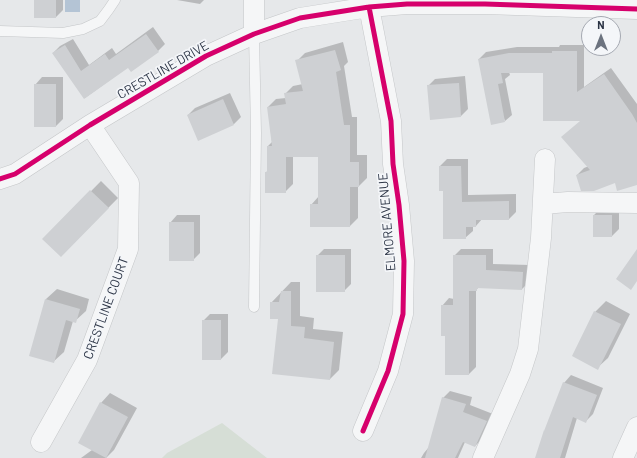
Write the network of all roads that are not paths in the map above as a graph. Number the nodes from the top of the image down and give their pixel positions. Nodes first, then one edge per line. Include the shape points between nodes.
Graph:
1 (115, 0) edge
2 (254, 0) edge
3 (369, 7) junction
4 (637, 9) edge
5 (0, 30) edge
6 (254, 34) junction
7 (90, 125) junction
8 (545, 158) dead end
9 (0, 179) edge
10 (637, 203) edge
11 (543, 204) junction
12 (254, 307) dead end
13 (637, 427) edge
14 (363, 431) dead end
15 (41, 442) dead end
16 (483, 458) edge
17 (623, 458) edge

1 - 5 lane via 100,21 83,30 63,33
2 - 6 street
3 - 4 street, CRESTLINE DRIVE via 407,4 485,4
3 - 6 street, CRESTLINE DRIVE via 300,18
3 - 14 street, ELMORE AVENUE via 391,121 404,261 403,314 388,371
6 - 7 street, CRESTLINE DRIVE via 206,56
6 - 12 lane
7 - 9 street, CRESTLINE DRIVE via 15,174
7 - 15 street, CRESTLINE COURT via 128,183 128,249 87,360
8 - 11 street
10 - 11 street
11 - 16 street via 528,349 520,374
13 - 17 street

